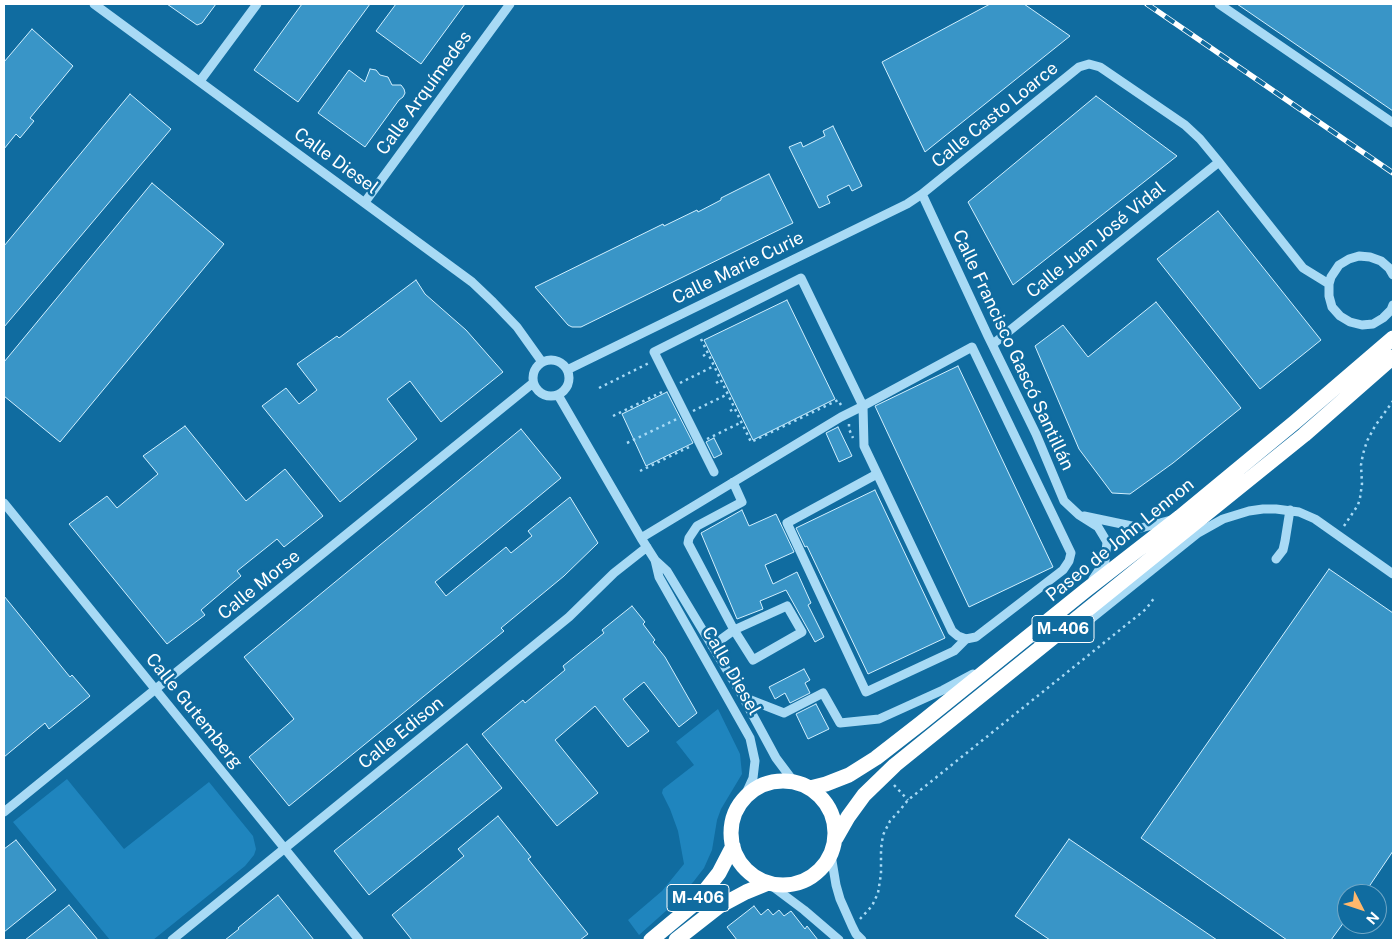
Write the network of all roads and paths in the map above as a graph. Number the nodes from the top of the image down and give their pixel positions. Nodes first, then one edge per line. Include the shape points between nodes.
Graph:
1 (94, 4) edge
2 (257, 4) edge
3 (510, 4) edge
4 (1219, 4) edge
5 (200, 81) junction
6 (1393, 123) edge
7 (1219, 162) junction
8 (922, 194) junction
9 (365, 202) junction
10 (1393, 275) edge
11 (1329, 284) junction
12 (1393, 305) edge
13 (1393, 338) edge
14 (701, 339) dead end
15 (993, 344) junction
16 (708, 353) junction
17 (703, 356) dead end
18 (1393, 357) edge
19 (658, 359) junction
20 (542, 362) junction
21 (568, 370) junction
22 (722, 380) junction
23 (533, 383) junction
24 (716, 383) dead end
25 (599, 388) dead end
26 (558, 395) junction
27 (1393, 401) edge
28 (863, 406) junction
29 (735, 408) junction
30 (730, 411) dead end
31 (846, 415) junction
32 (856, 445) dead end
33 (714, 472) dead end
34 (877, 474) junction
35 (733, 482) junction
36 (4, 503) edge
37 (1290, 510) junction
38 (1079, 515) junction
39 (1180, 517) junction
40 (1341, 530) dead end
41 (641, 538) junction
42 (647, 547) junction
43 (1276, 559) dead end
44 (655, 560) junction
45 (1393, 574) edge
46 (1086, 590) junction
47 (1155, 597) dead end
48 (734, 630) junction
49 (966, 638) junction
50 (712, 646) junction
51 (1034, 653) junction
52 (1004, 657) junction
53 (156, 690) junction
54 (743, 697) junction
55 (794, 782) junction
56 (892, 783) dead end
57 (810, 788) junction
58 (908, 800) junction
59 (742, 802) junction
60 (4, 812) edge
61 (836, 838) junction
62 (732, 846) junction
63 (285, 848) junction
64 (831, 855) junction
65 (768, 884) junction
66 (857, 922) dead end
67 (172, 940) edge
68 (359, 940) edge
69 (652, 940) edge
70 (676, 940) edge
71 (840, 940) edge
72 (862, 940) edge

1 - 5 street, Calle Diesel
2 - 5 street
3 - 9 street, Calle Arquímedes
4 - 6 street
5 - 9 street, Calle Diesel
7 - 8 street, Calle Casto Loarce via 1185,125 1100,67 1089,64 1079,67
7 - 11 street via 1303,268
7 - 15 street, Calle Juan José Vidal
8 - 15 street, Calle Francisco Gascó Santillán
8 - 21 street, Calle Marie Curie
9 - 20 street, Calle Diesel via 472,282 517,327
10 - 11 street via 1381,261 1359,256 1339,265
11 - 12 street via 1332,307 1350,322 1373,324 1383,318
13 - 39 highway, Paseo de John Lennon / M-406
14 - 16 path
15 - 38 street, Calle Francisco Gascó Santillán via 1064,501
16 - 17 path
16 - 22 path
18 - 51 highway, Paseo de John Lennon / M-406 via 1304,435
19 - 25 path
19 - 28 street via 654,352 801,278
19 - 33 street
20 - 21 street via 556,361
20 - 23 street via 534,371
21 - 26 street via 567,387
22 - 24 path
22 - 29 path
23 - 26 street via 546,396
23 - 53 street, Calle Morse
26 - 41 street, Calle Diesel
27 - 40 path via 1367,441 1358,505
28 - 31 street
28 - 34 street via 864,446
28 - 49 street via 972,347 1071,553 1063,570 976,637
29 - 30 path
29 - 31 path via 752,442 838,400
31 - 32 path via 848,429
31 - 35 street
34 - 49 street via 952,631
34 - 49 street via 787,523 866,692 954,651
35 - 41 street
35 - 48 street via 742,502 697,526 688,543
36 - 53 street, Calle Gutemberg
37 - 43 street via 1283,550
37 - 45 street via 1315,519
37 - 51 street via 1249,511 1214,523 1092,618
38 - 39 street via 1141,528
38 - 46 street, Calle Francisco Gascó Santillán via 1098,528 1107,542 1105,561
39 - 46 highway, Paseo de John Lennon / M-406
41 - 42 street, Calle Diesel
42 - 44 street, Calle Diesel
42 - 63 street, Calle Edison via 614,573 569,617
44 - 50 street, Calle Diesel via 667,571
44 - 59 street, Calle Diesel via 659,577 750,738 755,761 753,778
46 - 52 highway, Paseo de John Lennon / M-406
47 - 58 path via 1146,609
48 - 48 street via 787,606 802,632 753,660
48 - 50 street
50 - 54 street, Calle Diesel
51 - 61 highway, Paseo de John Lennon / M-406 via 895,765 864,795
52 - 54 street via 880,719 840,723 824,693 784,713
52 - 57 highway, Paseo de John Lennon / M-406 via 876,758 850,775
53 - 60 street, Calle Morse
53 - 63 street, Calle Gutemberg
54 - 55 street, Calle Diesel via 776,758
55 - 57 highway, M-406
55 - 59 highway, M-406 via 760,786
56 - 58 path
57 - 61 highway, M-406 via 829,807 835,822
58 - 66 path via 884,835 878,893 872,906
59 - 62 highway, M-406 via 732,823
61 - 64 highway, M-406
62 - 65 highway, M-406 via 752,876
62 - 69 highway, M-406 via 718,873 698,898
63 - 67 street, Calle Edison
63 - 68 street, Calle Gutemberg
64 - 65 highway, M-406 via 819,872 806,881 781,886
64 - 72 street via 840,899
65 - 70 highway, M-406 via 718,907
65 - 71 street

